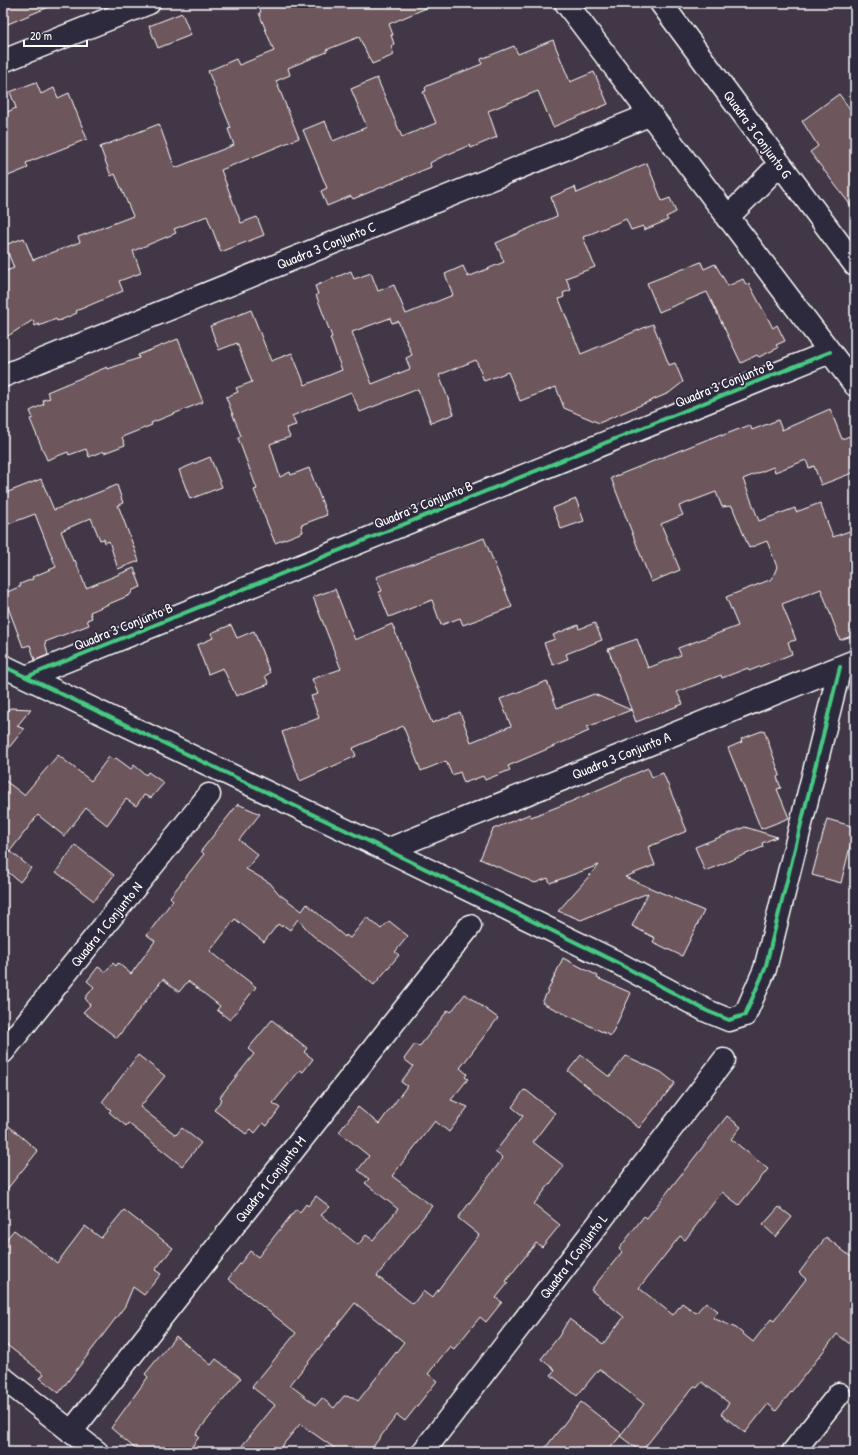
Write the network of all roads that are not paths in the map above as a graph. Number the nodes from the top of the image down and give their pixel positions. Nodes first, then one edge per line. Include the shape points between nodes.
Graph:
1 (149, 3) edge
2 (566, 3) edge
3 (661, 3) edge
4 (3, 61) edge
5 (649, 114) junction
6 (780, 164) junction
7 (728, 218) junction
8 (855, 265) edge
9 (830, 352) junction
10 (3, 376) edge
11 (855, 385) edge
12 (847, 664) edge
13 (3, 666) edge
14 (26, 677) junction
15 (208, 795) dead end
16 (386, 850) junction
17 (470, 926) dead end
18 (3, 1052) edge
19 (724, 1060) dead end
20 (3, 1378) edge
21 (839, 1394) dead end
22 (71, 1432) junction
23 (97, 1452) edge
24 (423, 1452) edge
25 (793, 1452) edge

1 - 4 street
2 - 5 street
3 - 6 street, Quadra 3 Conjunto G
5 - 7 street
5 - 10 street, Quadra 3 Conjunto C
6 - 7 street
6 - 8 street, Quadra 3 Conjunto G
7 - 9 street
9 - 11 street
9 - 14 street, Quadra 3 Conjunto B
12 - 16 street, Quadra 3 Conjunto A
12 - 16 street via 765,969 745,1014 729,1020 707,1011 614,961
13 - 14 street
14 - 16 street
15 - 18 street, Quadra 1 Conjunto N
17 - 22 street, Quadra 1 Conjunto M
19 - 24 street, Quadra 1 Conjunto L
20 - 22 street
21 - 25 street
22 - 23 street

